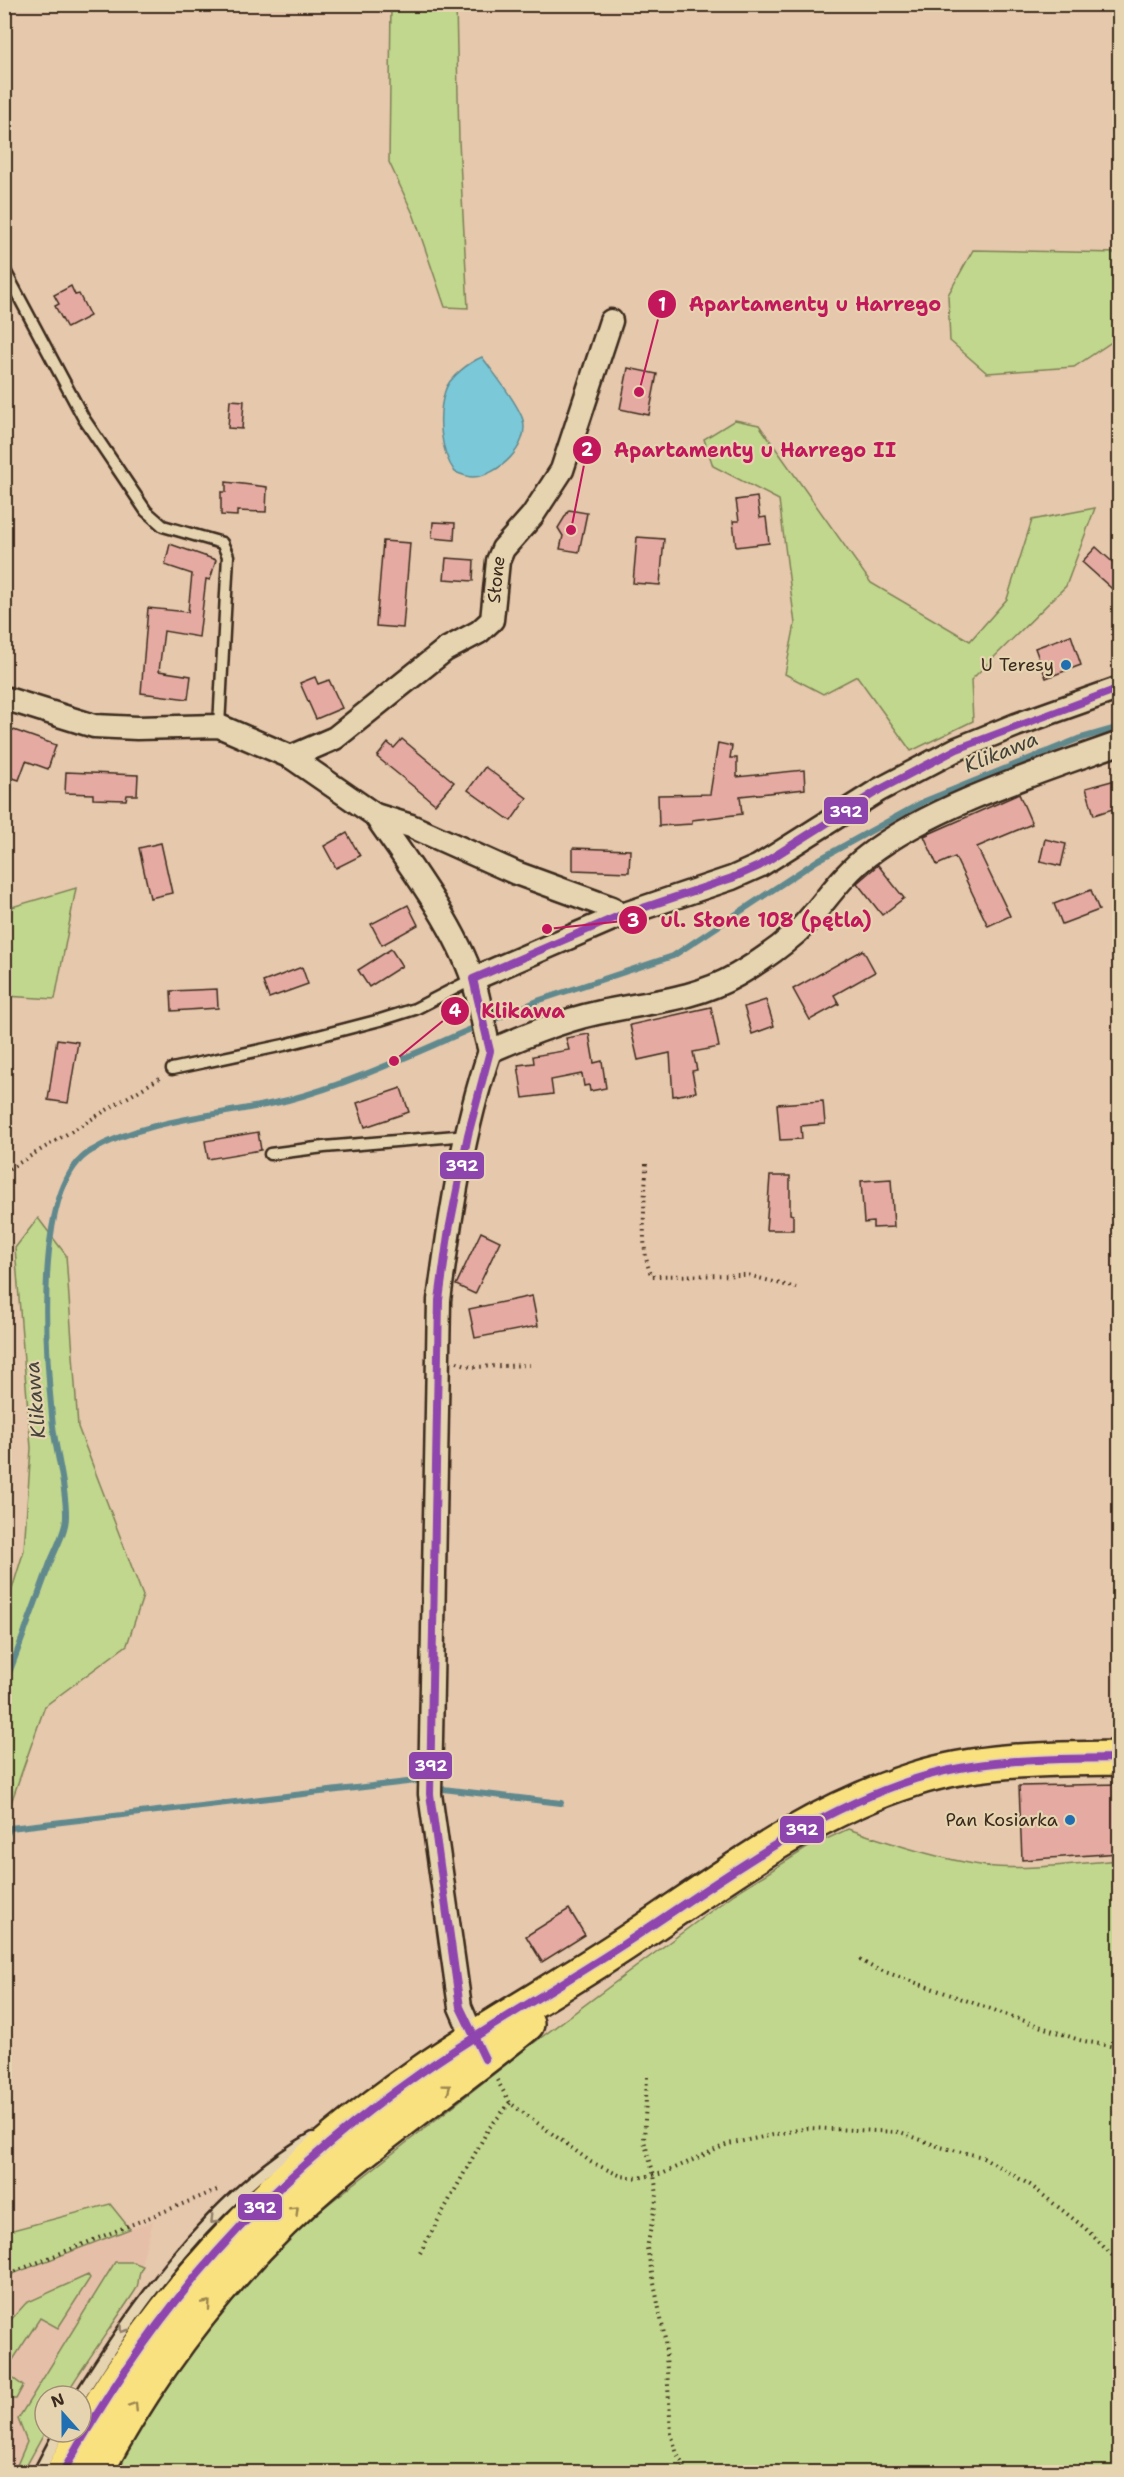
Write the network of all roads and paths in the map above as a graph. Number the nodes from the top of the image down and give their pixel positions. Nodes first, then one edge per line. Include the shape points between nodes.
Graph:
1 (4, 269) edge
2 (611, 321) dead end
3 (1119, 688) edge
4 (4, 698) edge
5 (219, 726) junction
6 (1119, 743) edge
7 (291, 757) junction
8 (375, 815) junction
9 (619, 916) junction
10 (476, 990) junction
11 (488, 1043) junction
12 (172, 1070) joint
13 (468, 1135) junction
14 (270, 1154) dead end
15 (646, 1164) dead end
16 (4, 1172) edge
17 (796, 1288) dead end
18 (438, 1352) junction
19 (531, 1365) dead end
20 (1119, 1758) edge
21 (860, 1960) dead end
22 (1119, 2048) edge
23 (486, 2061) junction
24 (647, 2077) dead end
25 (510, 2103) junction
26 (346, 2128) junction
27 (654, 2175) junction
28 (217, 2190) dead end
29 (420, 2253) dead end
30 (1119, 2264) edge
31 (4, 2277) edge
32 (88, 2384) edge
33 (54, 2444) edge
34 (39, 2472) edge
35 (63, 2472) edge
36 (96, 2472) edge
37 (687, 2472) edge

1 - 5 lane via 84,419 146,512 163,526 222,543 228,556
2 - 7 street, Słone via 562,470 498,561 492,620 479,632 445,650 335,738
3 - 9 street via 957,749 879,790 759,866
4 - 5 street via 94,726
5 - 7 street
6 - 11 street via 970,801 889,841 849,872 796,933 738,975 707,990 597,1013
7 - 8 street
8 - 9 street via 612,908
8 - 10 street via 458,945
9 - 10 street
10 - 11 street
10 - 12 lane via 380,1020
11 - 13 street
12 - 16 path
13 - 14 lane
13 - 18 street via 439,1300
15 - 17 path via 646,1257 652,1276 748,1275
18 - 19 path via 473,1367
18 - 23 street via 430,1794 460,2007
20 - 23 highway via 973,1764 866,1796 784,1836 631,1940
21 - 22 path via 1079,2040
23 - 25 path
23 - 26 highway
36 -> 23 highway via 155,2373 239,2266 334,2174
24 - 27 path via 644,2141
25 - 27 path via 605,2170 638,2178
25 - 29 path via 489,2128
26 -> 32 lane via 314,2138 285,2154 245,2188 179,2256 120,2332
26 - 35 highway via 283,2182 203,2264 116,2380
27 - 30 path via 728,2144 808,2128 900,2132 983,2157 1030,2185 1085,2228
27 - 37 path via 657,2195 647,2248 665,2339 670,2433
28 - 31 path
33 - 34 lane

